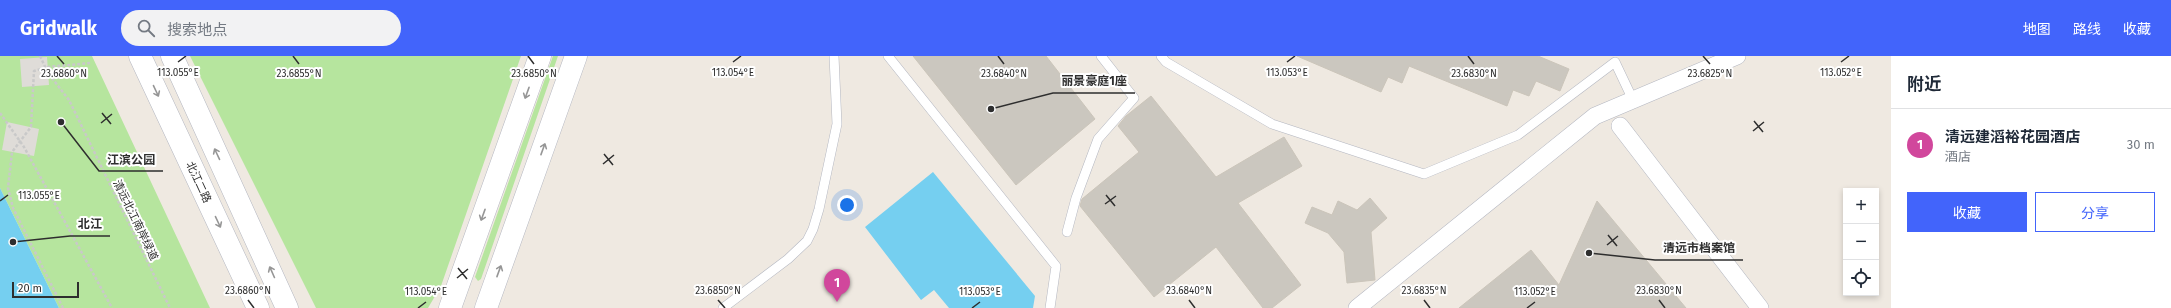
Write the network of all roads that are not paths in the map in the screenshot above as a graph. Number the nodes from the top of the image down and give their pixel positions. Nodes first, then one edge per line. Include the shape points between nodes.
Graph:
1 (140, 56) edge
2 (172, 56) edge
3 (540, 56) edge
4 (576, 56) edge
5 (834, 56) edge
6 (888, 56) edge
7 (1101, 56) edge
8 (1161, 56) edge
9 (1737, 56) edge
10 (1633, 100) junction
11 (1620, 126) dead end
12 (1067, 232) dead end
13 (258, 308) edge
14 (287, 308) edge
15 (450, 308) edge
16 (486, 308) edge
17 (723, 308) edge
18 (1050, 308) edge
19 (1356, 308) edge
20 (1760, 308) edge

1 -> 13 main road, 北江二路
14 -> 2 main road
3 -> 15 main road
16 -> 4 main road
5 - 17 lane via 837,124 820,209 813,229 807,241 788,259
6 - 18 lane via 1056,266
7 - 12 lane via 1134,98 1098,139 1076,198
8 - 10 lane via 1166,62 1272,124 1424,174 1518,135 1615,62
9 - 10 street
10 - 19 street via 1595,116
11 - 20 street

